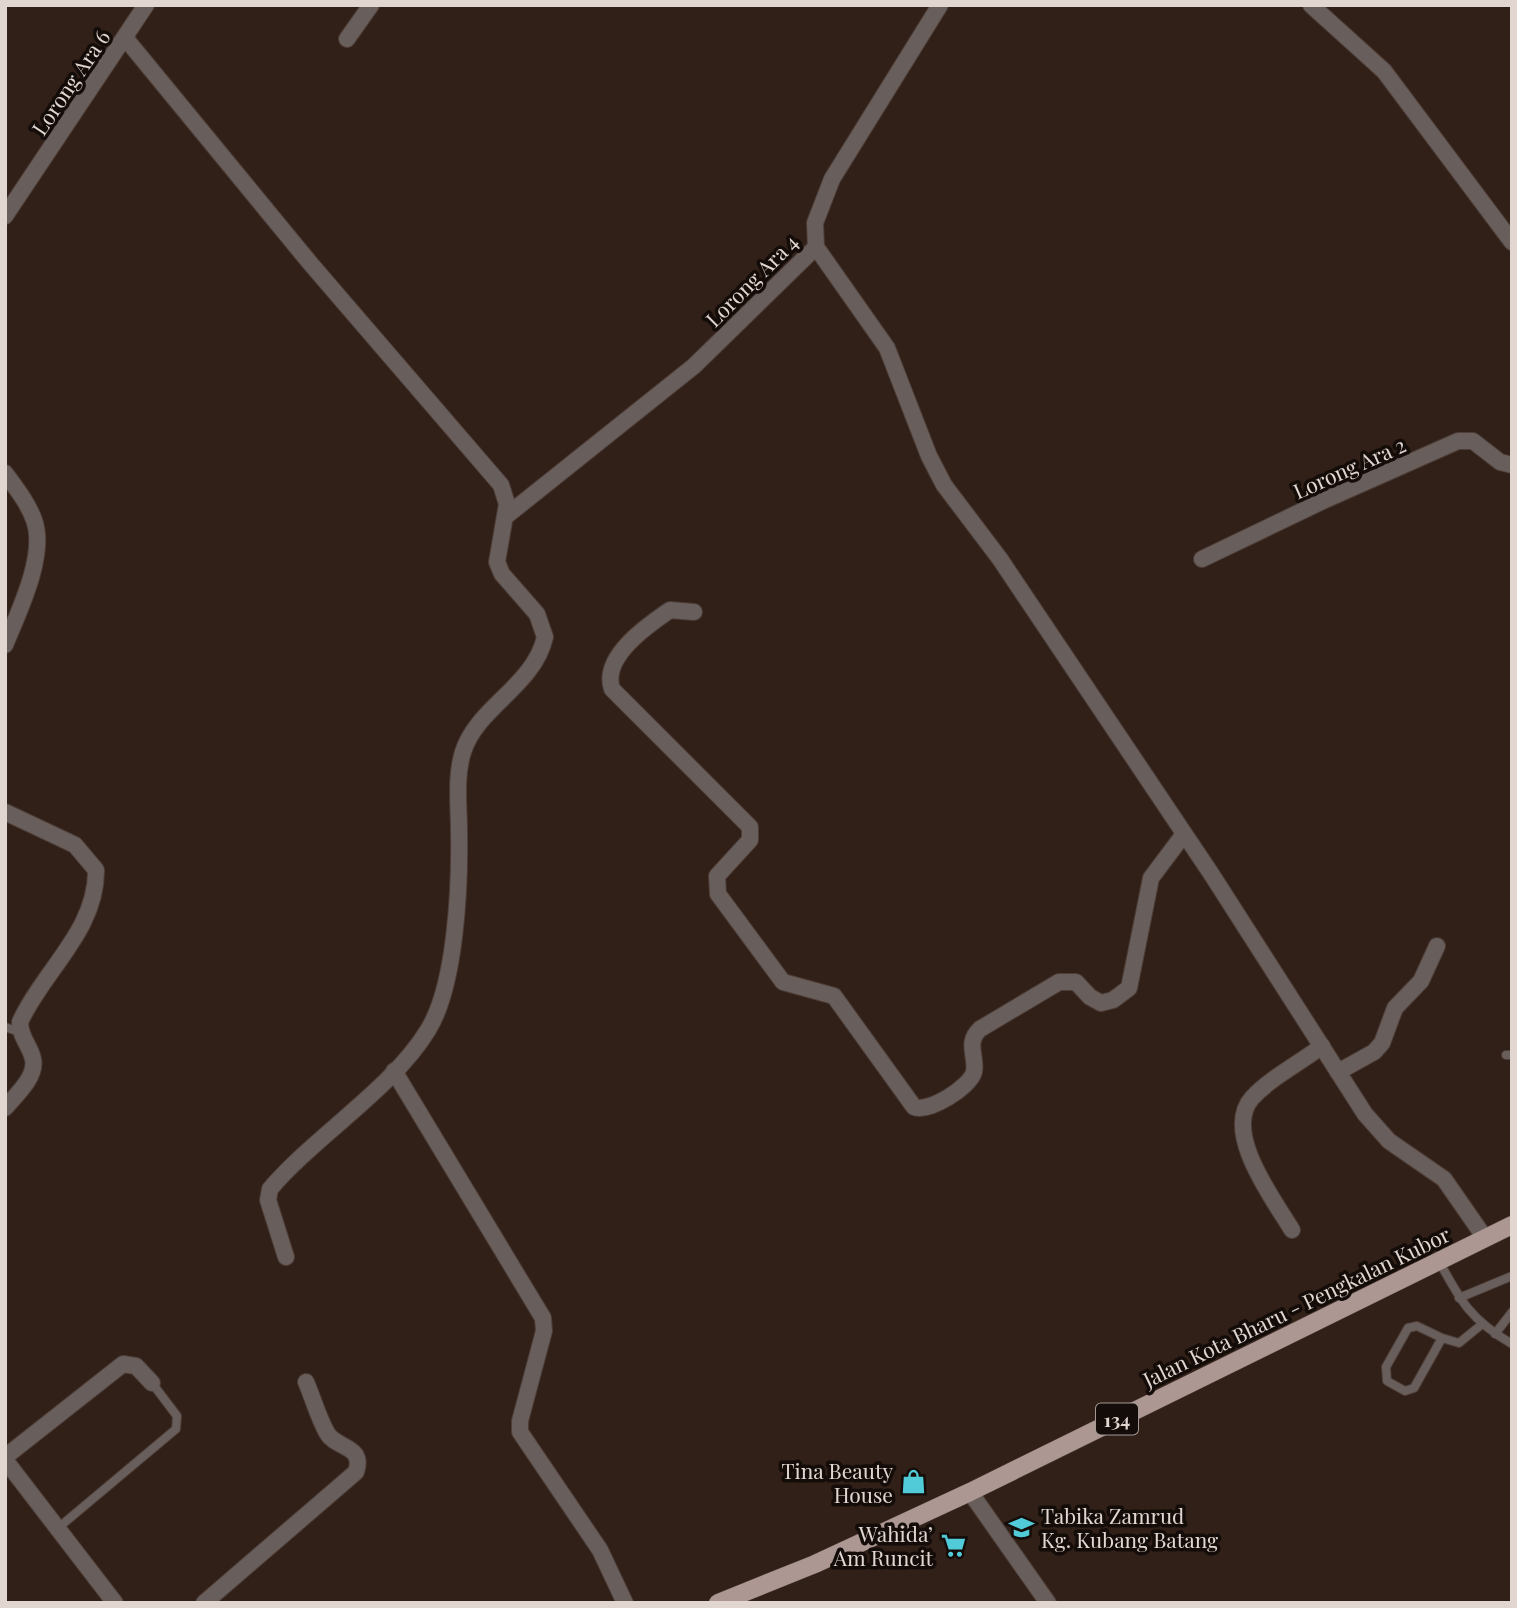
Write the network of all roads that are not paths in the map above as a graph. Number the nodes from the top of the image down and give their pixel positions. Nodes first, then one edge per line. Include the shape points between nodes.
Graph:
1 (146, 5) edge
2 (371, 5) edge
3 (940, 5) edge
4 (1311, 5) edge
5 (126, 38) junction
6 (347, 39) dead end
7 (5, 216) edge
8 (1512, 242) edge
9 (816, 247) junction
10 (1512, 465) edge
11 (5, 473) edge
12 (505, 517) junction
13 (1202, 559) dead end
14 (694, 612) dead end
15 (5, 645) edge
16 (5, 812) edge
17 (1184, 834) junction
18 (1437, 946) dead end
19 (13, 1030) edge
20 (1322, 1046) junction
21 (394, 1070) junction
22 (1338, 1072) junction
23 (5, 1108) edge
24 (1512, 1225) edge
25 (1292, 1230) dead end
26 (1485, 1238) junction
27 (286, 1257) dead end
28 (1439, 1261) junction
29 (1512, 1276) edge
30 (1459, 1298) junction
31 (1512, 1312) edge
32 (1481, 1325) junction
33 (1495, 1334) junction
34 (1442, 1338) junction
35 (1512, 1344) edge
36 (306, 1382) dead end
37 (152, 1383) joint
38 (5, 1458) edge
39 (970, 1492) junction
40 (58, 1528) junction
41 (115, 1603) edge
42 (204, 1603) edge
43 (625, 1603) edge
44 (718, 1603) edge
45 (1048, 1603) edge

1 - 5 street, Lorong Ara 6
2 - 6 street
3 - 9 street, Lorong Ara 4 via 832,179 816,223
4 - 8 street via 1384,71
5 - 7 street, Lorong Ara 6
5 - 12 street via 310,263 501,485 507,504
9 - 12 street, Lorong Ara 4 via 694,366
9 - 17 street via 887,348 944,485 1000,559
10 - 13 street, Lorong Ara 2 via 1500,462 1473,441 1458,441
11 - 15 street via 35,522 36,543 31,581
12 - 21 street via 497,562 537,614 545,637 533,668 499,702 463,751 460,875 444,994 428,1030
14 - 17 street via 670,610 628,640 611,674 612,689 750,827 750,841 717,876 718,894 783,982 834,996 914,1107 933,1107 970,1079 972,1042 980,1029 1059,982 1076,982 1101,1003 1129,988 1150,883
16 - 19 street via 75,845 96,870 96,886 78,932
17 - 20 street
18 - 22 street via 1422,981 1395,1007 1382,1043
19 - 23 street via 33,1058 33,1066 24,1086
20 - 22 street
20 - 25 street via 1258,1093 1243,1117 1243,1140
21 - 27 street via 270,1189 268,1200
21 - 43 street via 543,1318 544,1331 519,1429 600,1550
22 - 26 street via 1389,1141 1444,1179
24 - 26 main road, Jalan Kota Bharu - Pengkalan Kubor / 134
26 - 28 main road, Jalan Kota Bharu - Pengkalan Kubor / 134
28 - 30 lane
28 - 39 main road, Jalan Kota Bharu - Pengkalan Kubor / 134
29 - 30 lane
30 - 32 lane
31 - 33 lane
32 - 33 lane
32 - 34 lane via 1458,1343
33 - 35 lane
34 - 34 lane via 1414,1388 1405,1391 1387,1381 1386,1367 1408,1328 1417,1326
36 - 42 street via 330,1437 355,1454 356,1472
37 - 38 street via 136,1366 123,1364
37 - 40 lane via 177,1416 176,1429
38 - 40 street
39 - 44 main road, Jalan Kota Bharu - Pengkalan Kubor / 134
39 - 45 street
40 - 41 street

